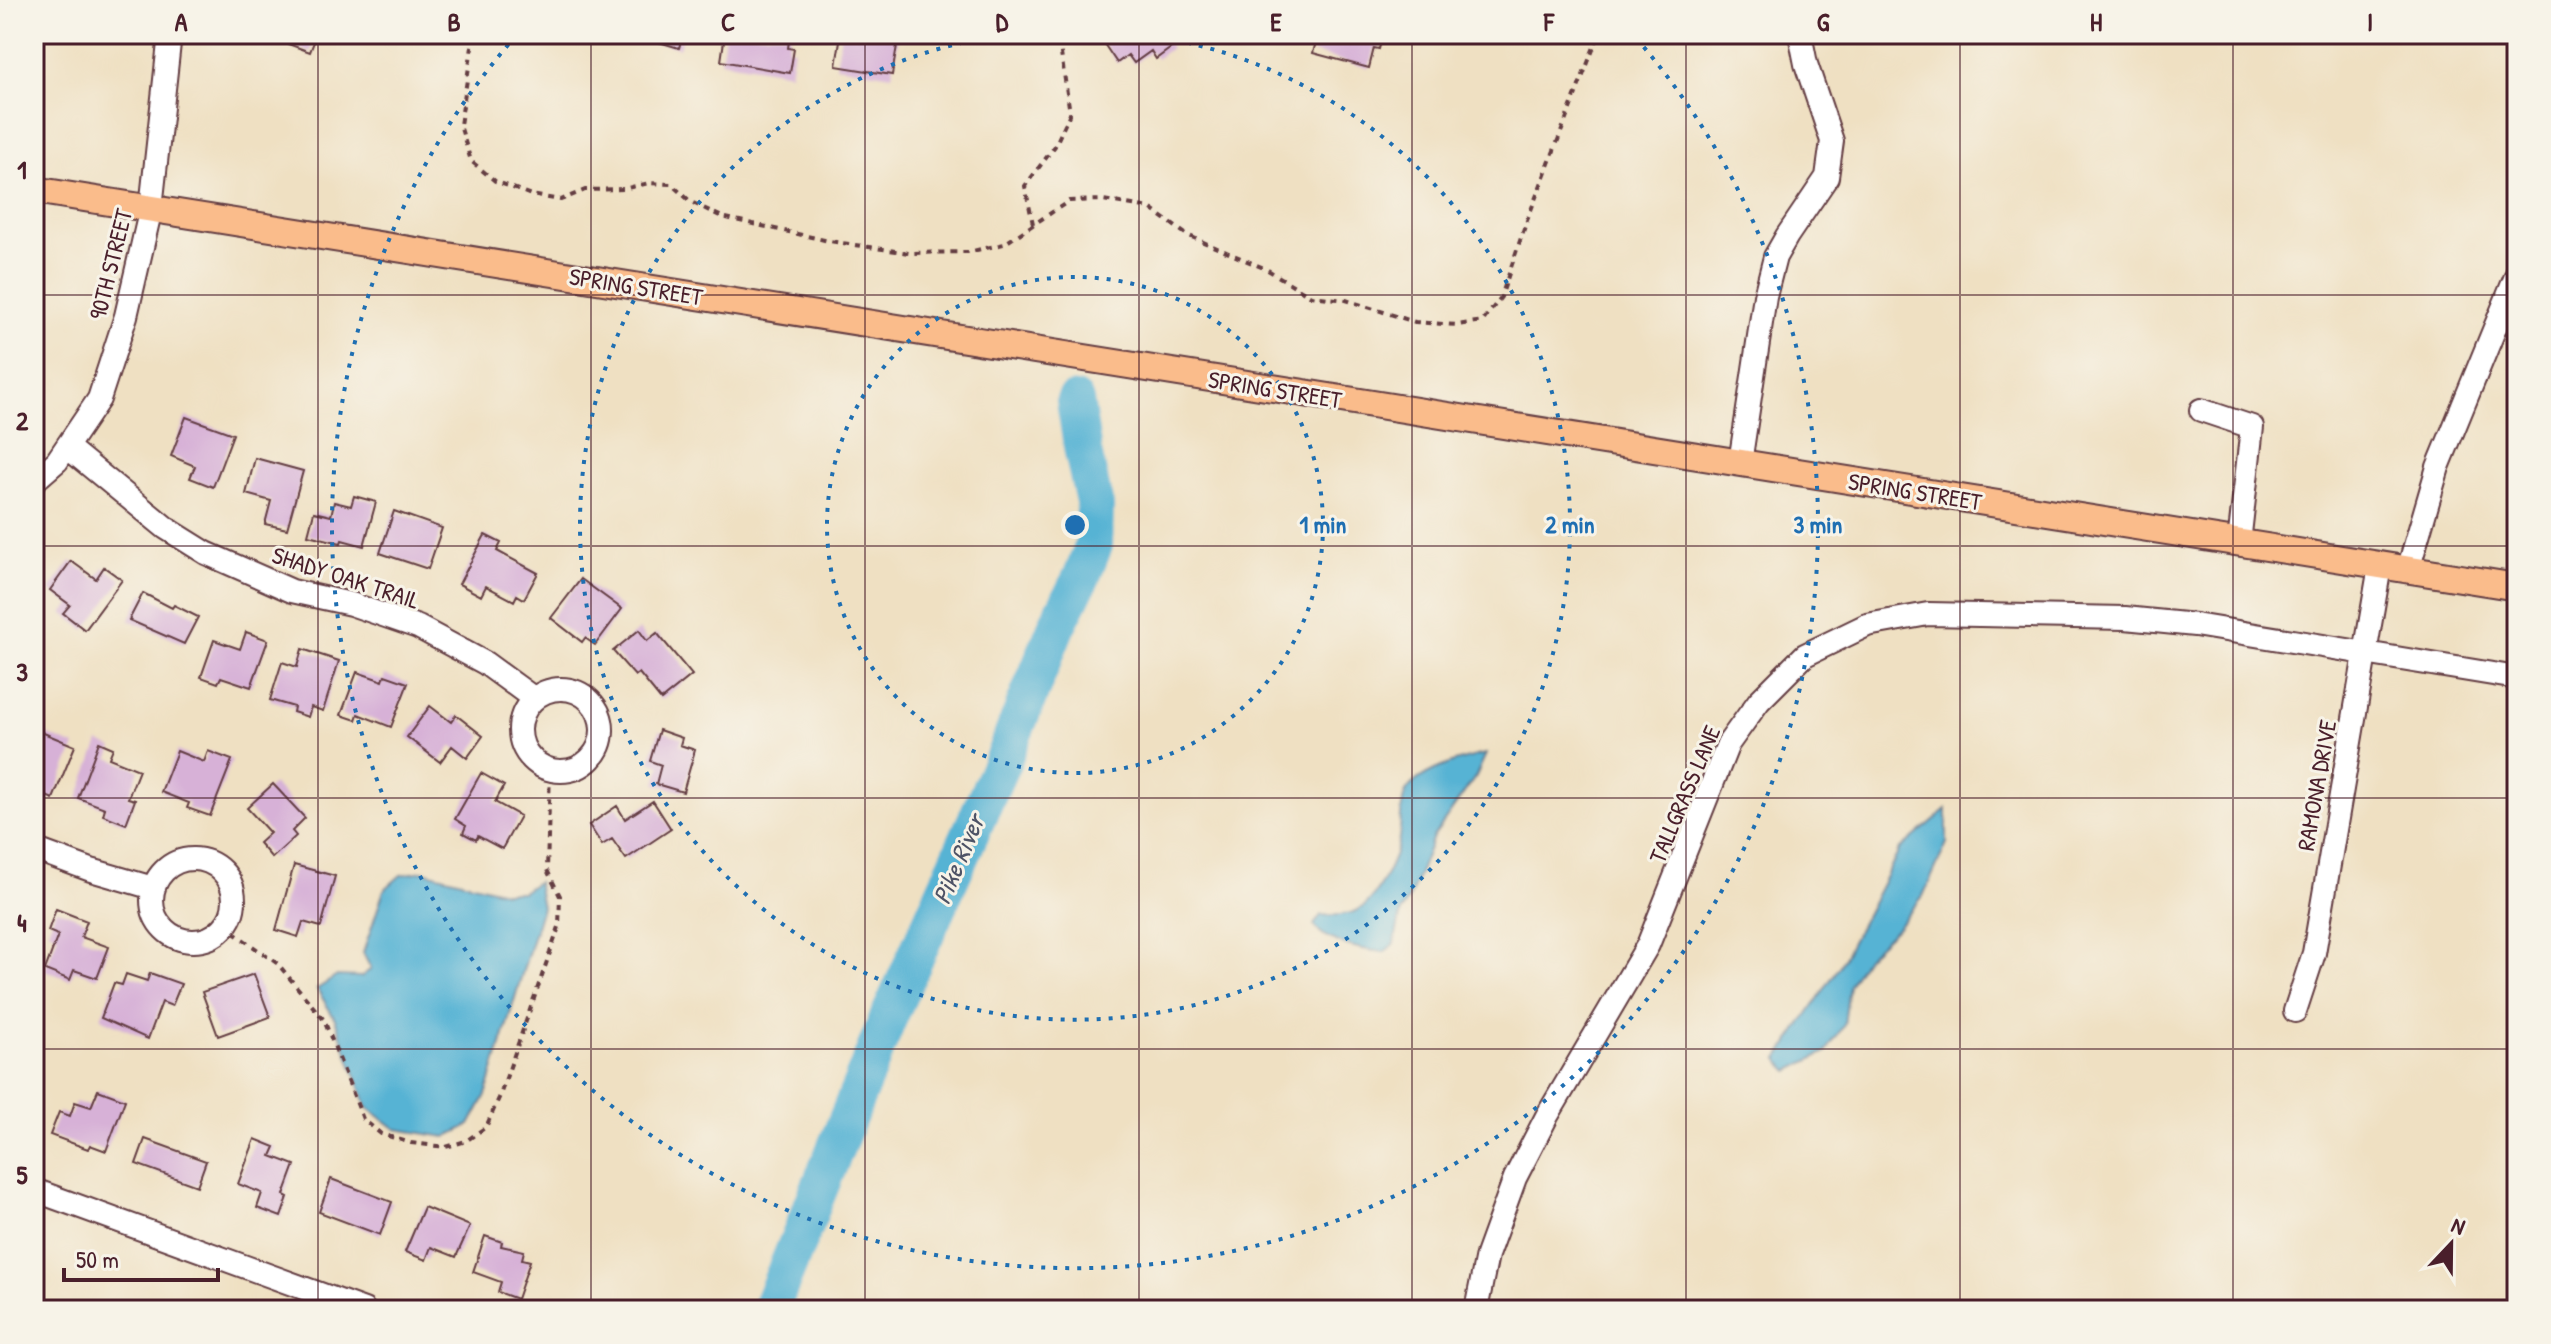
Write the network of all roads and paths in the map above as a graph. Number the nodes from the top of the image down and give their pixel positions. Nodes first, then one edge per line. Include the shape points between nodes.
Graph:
1 (170, 34) edge
2 (474, 34) edge
3 (1058, 34) edge
4 (1599, 34) edge
5 (1800, 34) edge
6 (1908, 34) edge
7 (1926, 41) dead end
8 (34, 190) edge
9 (151, 208) junction
10 (1033, 225) junction
11 (2517, 274) edge
12 (2201, 410) dead end
13 (67, 447) junction
14 (1740, 463) junction
15 (34, 481) edge
16 (2239, 543) junction
17 (2380, 566) junction
18 (2408, 570) junction
19 (2517, 587) edge
20 (2365, 654) junction
21 (2517, 678) edge
22 (533, 698) junction
23 (550, 770) junction
24 (34, 849) edge
25 (153, 888) junction
26 (221, 931) junction
27 (2295, 1011) dead end
28 (34, 1190) edge
29 (364, 1310) edge
30 (1476, 1310) edge

1 - 9 street, 90TH STREET
2 - 10 path via 460,125 471,161 495,181 531,195 561,200 585,190 671,184 691,202 722,217 909,253 968,252 1004,244
3 - 10 path via 1070,113 1055,146 1025,186
4 - 10 path via 1501,297 1483,321 1415,322 1346,300 1311,296 1266,269 1187,235 1150,208 1069,201
5 - 14 street via 1832,141 1827,177 1775,257
6 - 7 path
8 - 9 main road, SPRING STREET
9 - 13 street, 90TH STREET via 126,316 99,399
9 - 14 main road, SPRING STREET
11 - 18 street via 2438,467
12 - 16 street via 2252,427
13 - 15 street, 90TH STREET
13 - 22 street, SHADY OAK TRAIL via 166,528 206,553 292,591 418,627 485,663
14 - 16 main road, SPRING STREET
16 - 17 main road, SPRING STREET
17 - 18 main road, SPRING STREET
17 - 20 street, RAMONA DRIVE
18 - 19 main road, SPRING STREET
20 - 21 street, TALLGRASS LANE
20 - 27 street, RAMONA DRIVE via 2314,953
20 - 30 street, TALLGRASS LANE via 2125,618 1928,614 1867,625 1805,655 1759,701 1728,744 1648,945 1515,1178 1487,1255
22 - 23 street via 520,733 529,756
22 - 23 street via 560,688 574,690 587,696 602,720 599,749 590,760 578,768
23 - 26 path via 547,870 560,896 559,927 499,1098 486,1127 466,1141 446,1147 411,1143 381,1134 363,1119 324,1020 278,964 234,933
24 - 25 street
25 - 26 street via 154,914 171,935 196,942
25 - 26 street via 159,875 182,860 210,862 230,880 235,893 230,921
28 - 29 street

